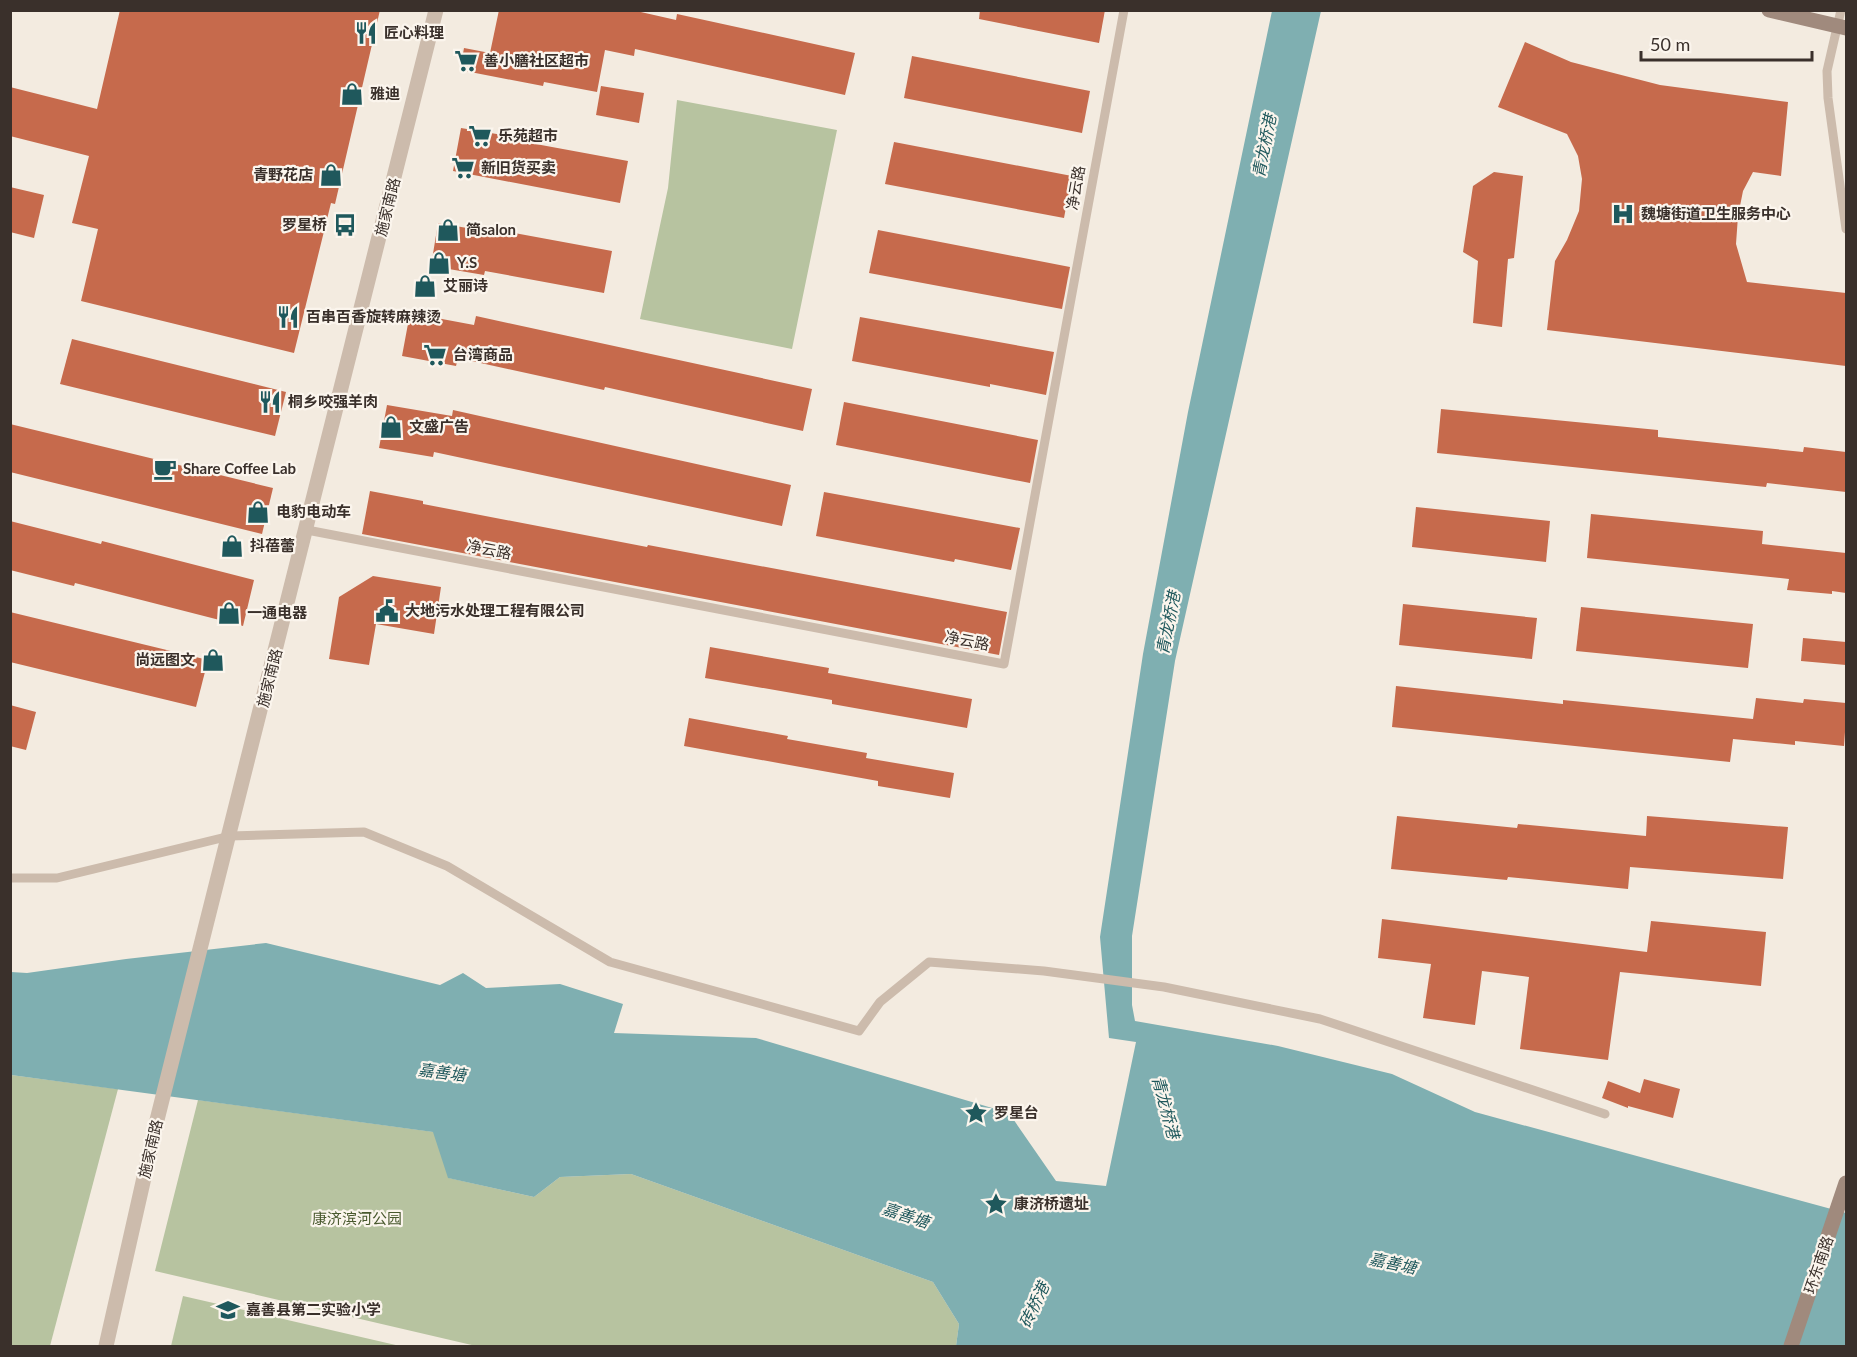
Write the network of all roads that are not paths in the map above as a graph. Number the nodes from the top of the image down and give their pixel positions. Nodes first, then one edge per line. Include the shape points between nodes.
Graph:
1 (436, 10) edge
2 (1124, 10) edge
3 (1769, 10) edge
4 (1842, 21) edge
5 (1846, 228) edge
6 (307, 530) junction
7 (230, 836) junction
8 (10, 878) edge
9 (1605, 1114) dead end
10 (1846, 1183) edge
11 (106, 1347) edge
12 (1791, 1347) edge

1 - 6 street, 施家南路
2 - 6 lane, 净云路 via 1004,664
3 - 4 street
4 - 5 lane via 1827,71
6 - 7 street, 施家南路
7 - 8 lane via 57,878
7 - 9 lane via 364,831 447,866 610,962 859,1031 880,1002 929,962 1044,971 1164,987 1320,1019
7 - 11 street, 施家南路 via 157,1120
10 - 12 street, 环东南路

